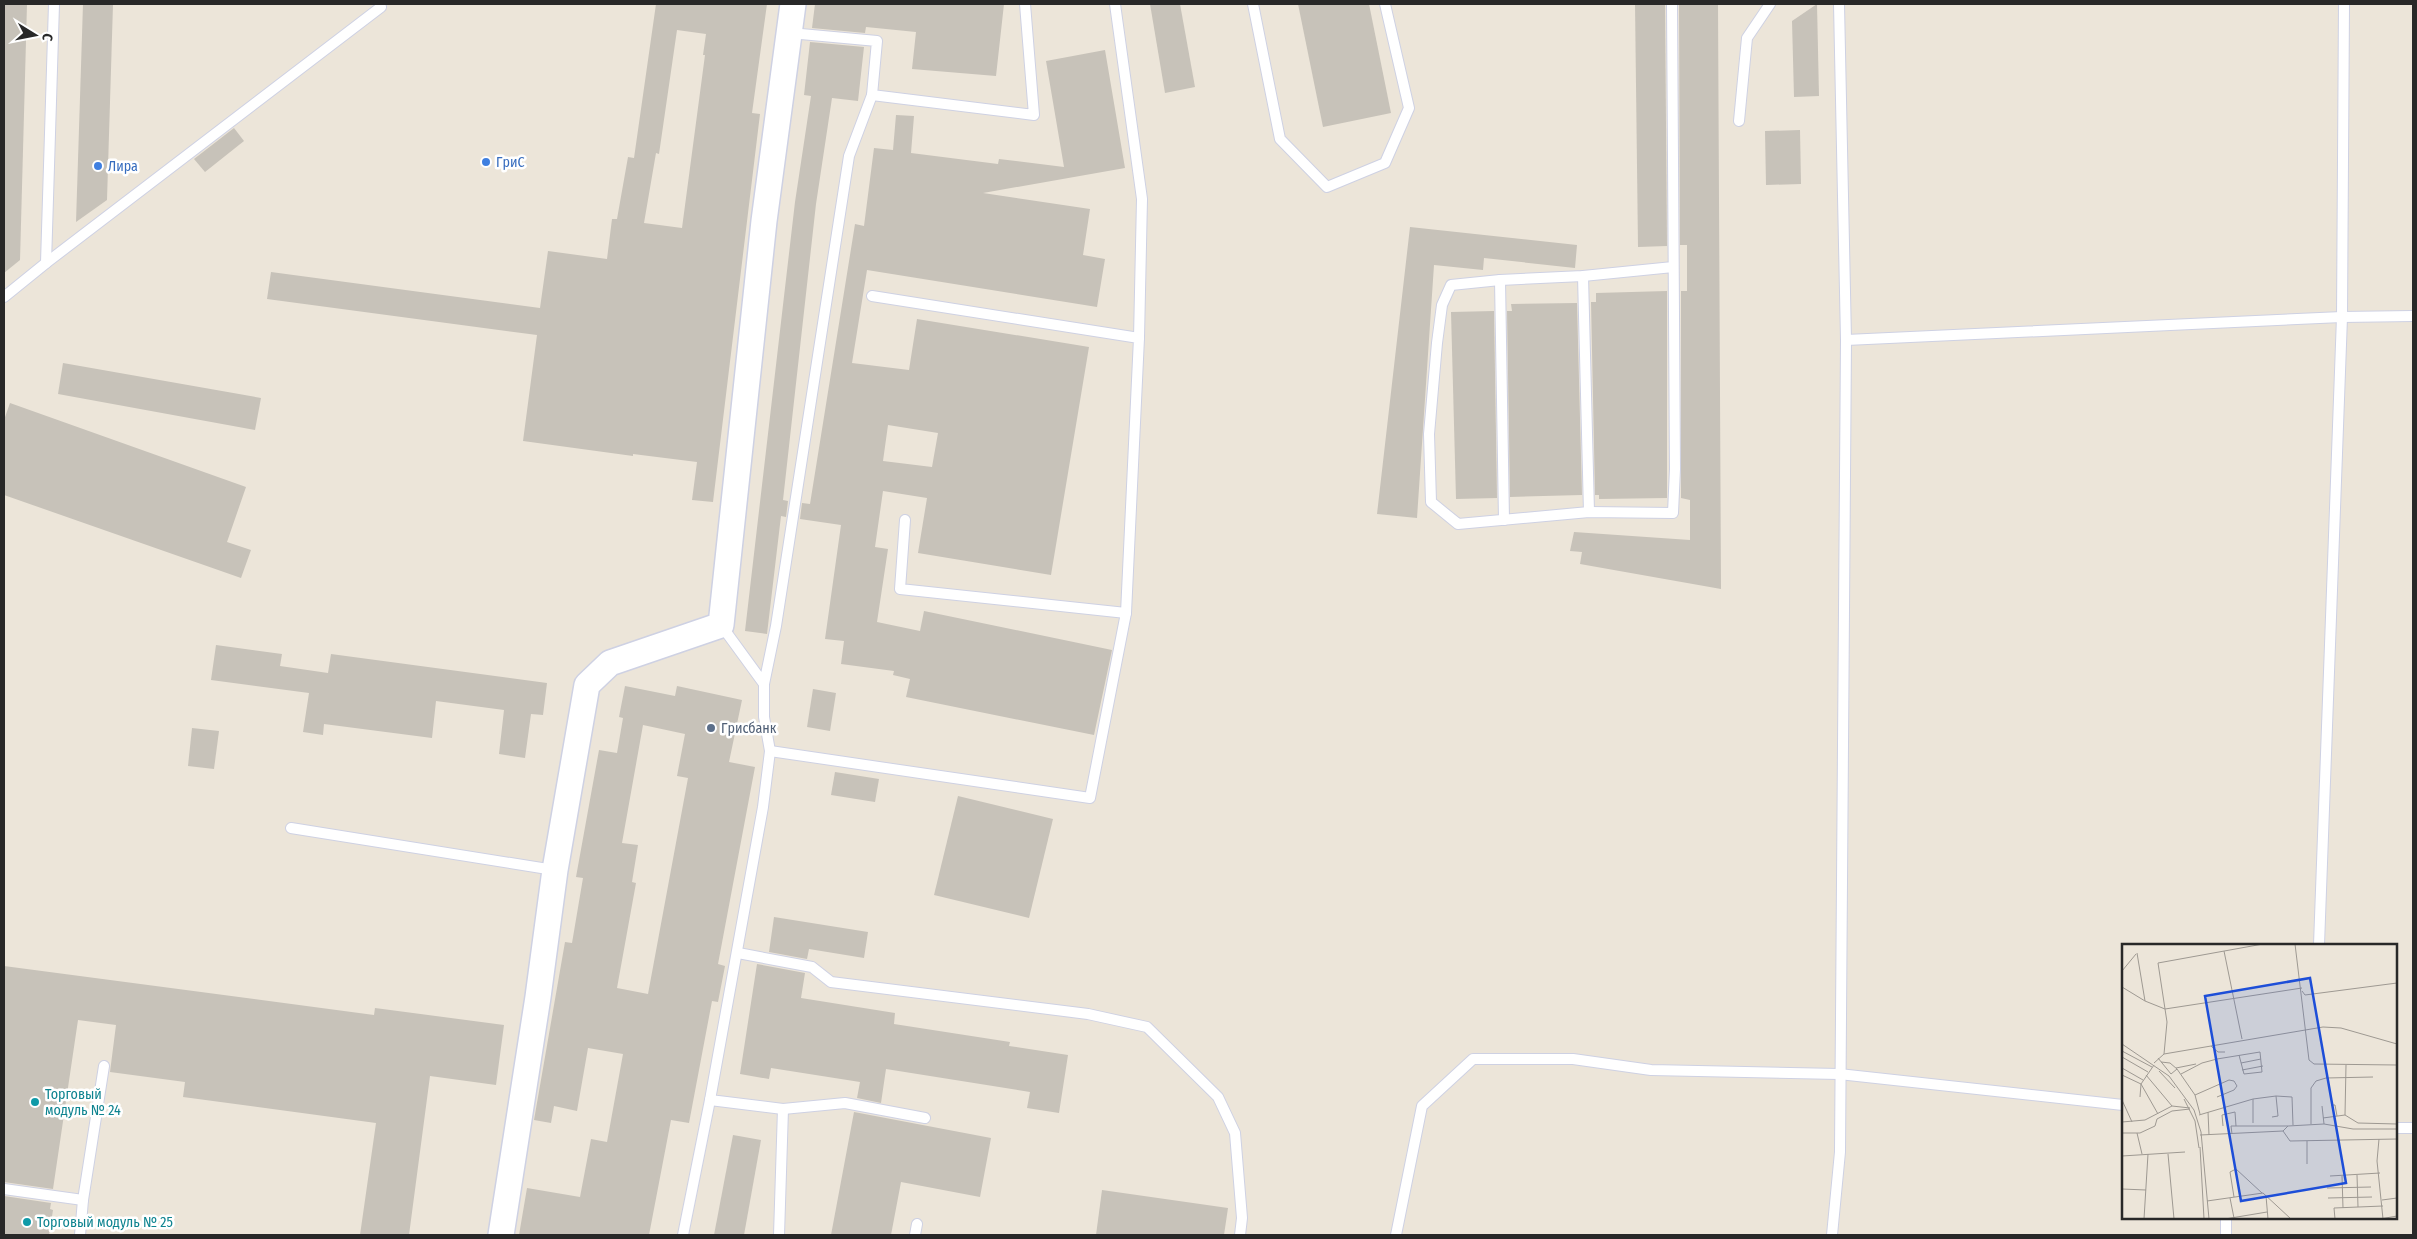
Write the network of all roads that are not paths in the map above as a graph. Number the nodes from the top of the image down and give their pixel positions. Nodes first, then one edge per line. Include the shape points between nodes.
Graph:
1 (54, 4) edge
2 (380, 4) edge
3 (793, 4) edge
4 (1025, 4) edge
5 (1115, 4) edge
6 (1253, 4) edge
7 (1385, 4) edge
8 (1672, 4) edge
9 (1770, 4) edge
10 (1839, 4) edge
11 (2344, 4) edge
12 (789, 33) junction
13 (872, 95) junction
14 (1739, 121) dead end
15 (46, 263) junction
16 (1673, 267) junction
17 (1583, 276) junction
18 (1500, 280) junction
19 (6, 294) edge
20 (872, 296) dead end
21 (2413, 316) edge
22 (2342, 317) junction
23 (1139, 338) junction
24 (1846, 340) junction
25 (1589, 512) junction
26 (904, 520) dead end
27 (1504, 520) junction
28 (1126, 613) junction
29 (721, 625) junction
30 (764, 684) junction
31 (770, 751) junction
32 (291, 828) dead end
33 (555, 870) junction
34 (2319, 944) edge
35 (738, 954) junction
36 (104, 1066) dead end
37 (1839, 1074) junction
38 (710, 1100) junction
39 (2122, 1105) edge
40 (784, 1109) junction
41 (925, 1118) dead end
42 (2397, 1128) edge
43 (2413, 1128) edge
44 (4, 1189) edge
45 (83, 1200) junction
46 (2226, 1219) edge
47 (918, 1224) dead end
48 (80, 1235) edge
49 (500, 1235) edge
50 (684, 1235) edge
51 (779, 1235) edge
52 (915, 1235) edge
53 (1240, 1235) edge
54 (1396, 1235) edge
55 (1832, 1235) edge
56 (2226, 1235) edge

1 - 15 lane
2 - 15 lane via 381,7
3 - 12 street
4 - 13 lane via 1034,115
5 - 23 lane via 1142,199
6 - 7 lane via 1280,139 1327,187 1385,164 1409,108
8 - 16 lane
9 - 14 lane via 1747,38
10 - 24 lane
11 - 22 lane
12 - 13 lane via 876,41
12 - 29 street via 763,231
13 - 30 lane via 849,156 776,626
15 - 19 lane
16 - 17 lane
16 - 25 lane via 1673,513
17 - 18 lane
17 - 25 lane
18 - 27 lane
18 - 27 lane via 1451,285 1442,305 1429,434 1431,502 1458,524
20 - 23 lane
21 - 22 lane
22 - 24 lane
22 - 34 lane
23 - 28 lane
24 - 37 lane
25 - 27 lane
26 - 28 lane via 900,589
28 - 31 lane via 1090,798
29 - 30 lane
29 - 33 street via 610,663 587,685
30 - 31 lane via 764,717
31 - 35 lane
32 - 33 lane
33 - 49 street
35 - 38 lane
35 - 53 lane via 812,967 831,982 1088,1014 1147,1027 1218,1097 1235,1133 1242,1218
36 - 45 lane
37 - 39 lane
37 - 54 lane via 1651,1070 1573,1059 1473,1059 1422,1106
37 - 55 lane via 1840,1152
38 - 40 lane
38 - 50 lane
40 - 41 lane via 845,1104
40 - 51 lane
42 - 43 lane
44 - 45 lane
45 - 48 lane
46 - 56 lane
47 - 52 lane

